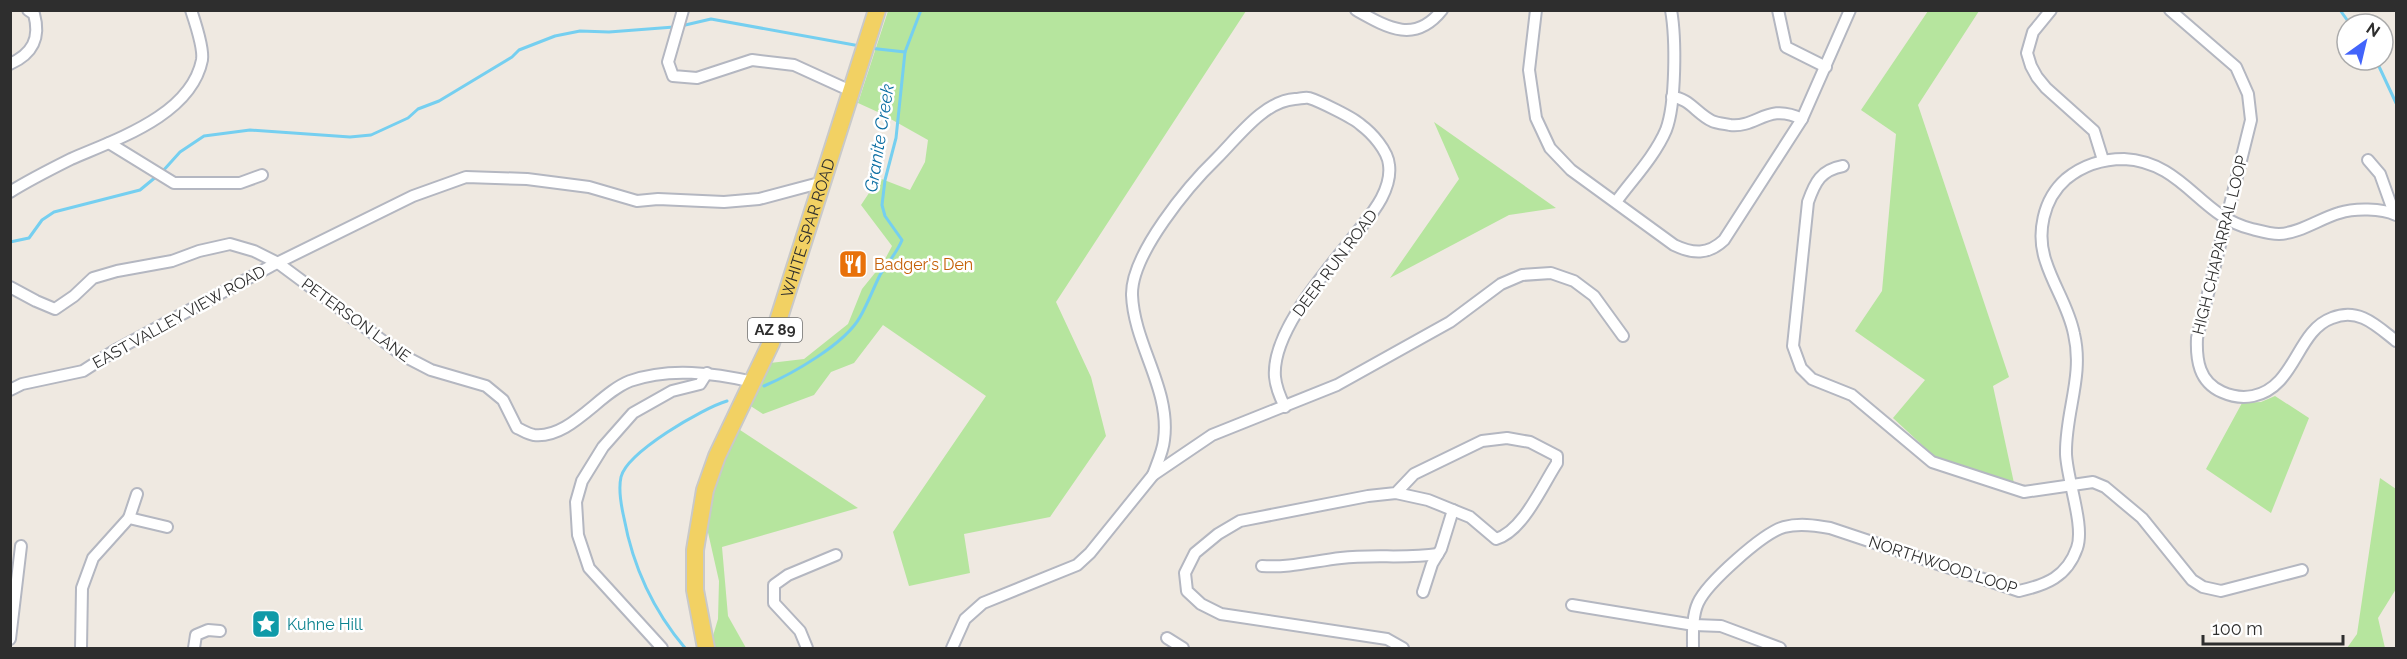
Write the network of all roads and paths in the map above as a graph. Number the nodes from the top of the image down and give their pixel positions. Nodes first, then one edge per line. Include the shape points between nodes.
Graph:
1 (28, 10) edge
2 (191, 10) edge
3 (683, 10) edge
4 (877, 10) edge
5 (1356, 10) edge
6 (1442, 10) edge
7 (1536, 10) edge
8 (1671, 10) edge
9 (1778, 10) edge
10 (1850, 10) edge
11 (2051, 10) edge
12 (2170, 10) edge
13 (10, 64) edge
14 (1826, 67) junction
15 (850, 91) junction
16 (1672, 97) junction
17 (1802, 119) junction
18 (109, 143) junction
19 (2103, 160) junction
20 (2368, 160) dead end
21 (1843, 166) dead end
22 (262, 175) dead end
23 (823, 182) junction
24 (10, 192) edge
25 (1616, 202) junction
26 (2395, 214) edge
27 (2226, 220) junction
28 (278, 263) junction
29 (10, 287) edge
30 (1623, 336) dead end
31 (2397, 341) edge
32 (707, 373) junction
33 (754, 382) junction
34 (10, 390) edge
35 (1285, 407) junction
36 (1153, 475) junction
37 (2071, 486) junction
38 (1396, 493) junction
39 (138, 494) dead end
40 (1453, 510) junction
41 (129, 518) junction
42 (167, 527) dead end
43 (21, 546) dead end
44 (1438, 554) junction
45 (836, 555) dead end
46 (1262, 566) dead end
47 (2302, 570) dead end
48 (1423, 592) dead end
49 (1572, 605) dead end
50 (1694, 625) junction
51 (220, 631) dead end
52 (1167, 638) dead end
53 (10, 639) edge
54 (81, 648) edge
55 (194, 648) edge
56 (662, 648) edge
57 (705, 648) edge
58 (807, 648) edge
59 (952, 648) edge
60 (1183, 648) edge
61 (1403, 648) edge
62 (1693, 648) edge
63 (1780, 648) edge

1 - 13 street via 36,22 34,43 26,57
2 - 18 street via 202,58 193,83 172,108
3 - 15 street via 668,62 673,76 697,78 752,60 794,65
4 - 15 main road, WHITE SPAR ROAD / AZ 89
5 - 6 street via 1406,31 1422,29
7 - 25 street via 1529,70 1536,118 1550,148 1564,163
8 - 16 street
9 - 14 street via 1786,48
10 - 14 street
11 - 19 street via 2033,32 2027,53 2031,66 2046,87 2094,131
12 - 27 street, HIGH CHAPARRAL LOOP via 2236,67 2248,94 2251,120
14 - 17 street
15 - 23 main road, WHITE SPAR ROAD / AZ 89
16 - 17 street via 1722,123 1734,125 1781,112
16 - 25 street via 1665,131
17 - 25 street via 1724,240 1708,251 1688,251 1674,245
18 - 22 street via 174,183 240,183
18 - 24 street
19 - 27 street, NORTHWOOD LOOP via 2126,159 2169,172
19 - 37 street, NORTHWOOD LOOP via 2077,171 2058,186 2047,206 2041,232 2046,261 2075,335 2079,367 2066,455
20 - 26 street via 2380,174
21 - 37 street via 1830,168 1814,186 1808,202 1793,346 1801,368 1812,379 1852,394 1932,462 2024,492
23 - 28 street, EAST VALLEY VIEW ROAD via 759,199 637,201 589,187 466,177 413,196
23 - 33 main road, WHITE SPAR ROAD / AZ 89 via 771,343
26 - 27 street, NORTHWOOD LOOP via 2372,210 2340,212 2279,234
27 - 31 street, HIGH CHAPARRAL LOOP via 2196,356 2201,373 2217,390 2247,397 2264,393 2278,384 2314,331 2331,318 2351,314 2367,318
28 - 29 street, PETERSON LANE via 230,244 219,246 93,279 55,309
28 - 32 street, PETERSON LANE via 402,356 431,370 486,386 503,400 517,428 534,435 556,431 628,382 656,375
28 - 34 street, EAST VALLEY VIEW ROAD via 83,371
30 - 35 street via 1594,296 1574,280 1551,273 1522,275 1501,284 1450,322 1347,380
32 - 33 street, PETERSON LANE
32 - 56 street via 700,384 672,391 633,413 603,447 582,481 576,502 578,535 589,568
33 - 57 main road, WHITE SPAR ROAD / AZ 89 via 717,456 700,516 695,590
35 - 36 street via 1212,435
35 - 36 street, DEER RUN ROAD via 1275,375 1280,344 1306,298 1377,207 1389,165 1385,154 1358,121 1308,98 1285,100 1265,111 1213,161 1166,216 1139,266 1132,294 1164,409 1164,441
36 - 59 street via 1077,565 983,603 965,619
37 - 47 street via 2093,482 2105,487 2142,518 2192,580 2203,586 2221,591
37 - 50 street, NORTHWOOD LOOP via 2078,547 2061,573 2044,586 2019,591 1809,524 1785,527 1764,536 1708,588 1697,603
38 - 40 street
38 - 40 street via 1414,474 1482,441 1507,438 1530,442 1557,456 1557,463 1523,518 1507,536 1496,539 1470,517
38 - 61 street via 1240,521 1195,553 1185,573 1187,591 1221,614 1386,639
39 - 41 street
40 - 44 street
41 - 42 street
41 - 54 street via 93,558 82,588
43 - 53 street
44 - 46 street
44 - 48 street
45 - 58 street via 774,585 774,603 800,631
49 - 50 street
50 - 62 street, NORTHWOOD LOOP
50 - 63 street via 1721,626
51 - 55 street via 196,635
52 - 60 street

